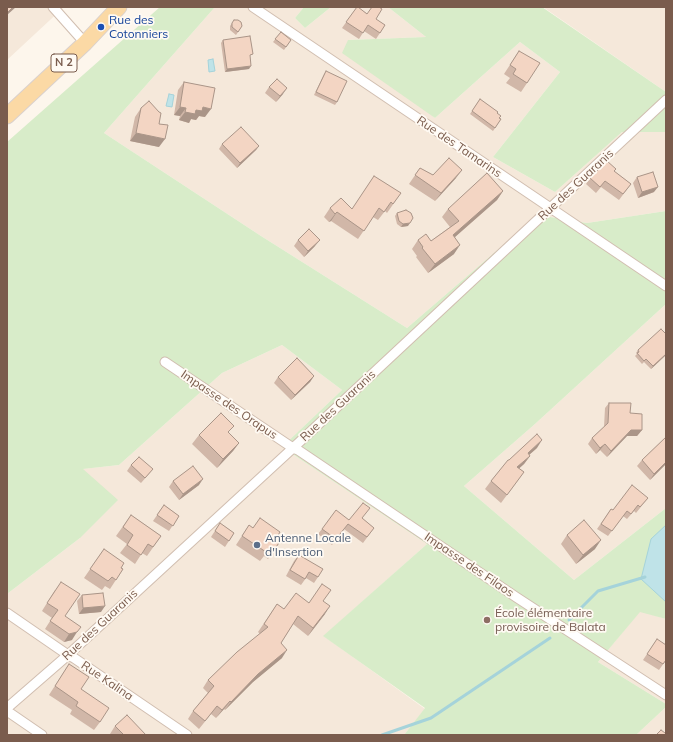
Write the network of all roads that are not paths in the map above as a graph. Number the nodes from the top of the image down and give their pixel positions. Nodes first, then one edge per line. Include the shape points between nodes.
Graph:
1 (53, 7) edge
2 (119, 7) edge
3 (253, 7) edge
4 (85, 43) junction
5 (666, 100) edge
6 (7, 116) edge
7 (551, 209) junction
8 (666, 286) edge
9 (164, 362) dead end
10 (293, 448) junction
11 (7, 613) edge
12 (68, 656) junction
13 (666, 695) edge
14 (7, 708) edge
15 (7, 711) edge
16 (42, 735) edge
17 (187, 735) edge

1 - 4 street
2 - 4 main road, N 2
3 - 7 street, Rue des Tamarins
4 - 6 main road, N 2
5 - 7 street, Rue des Guaranis
7 - 8 street, Rue des Tamarins
7 - 10 street, Rue des Guaranis
9 - 10 street, Impasse des Orapus
10 - 12 street, Rue des Guaranis
10 - 13 street, Impasse des Filaos
11 - 12 street, Rue Kalina
12 - 14 street, Rue des Guaranis
12 - 17 street, Rue Kalina
15 - 16 street

